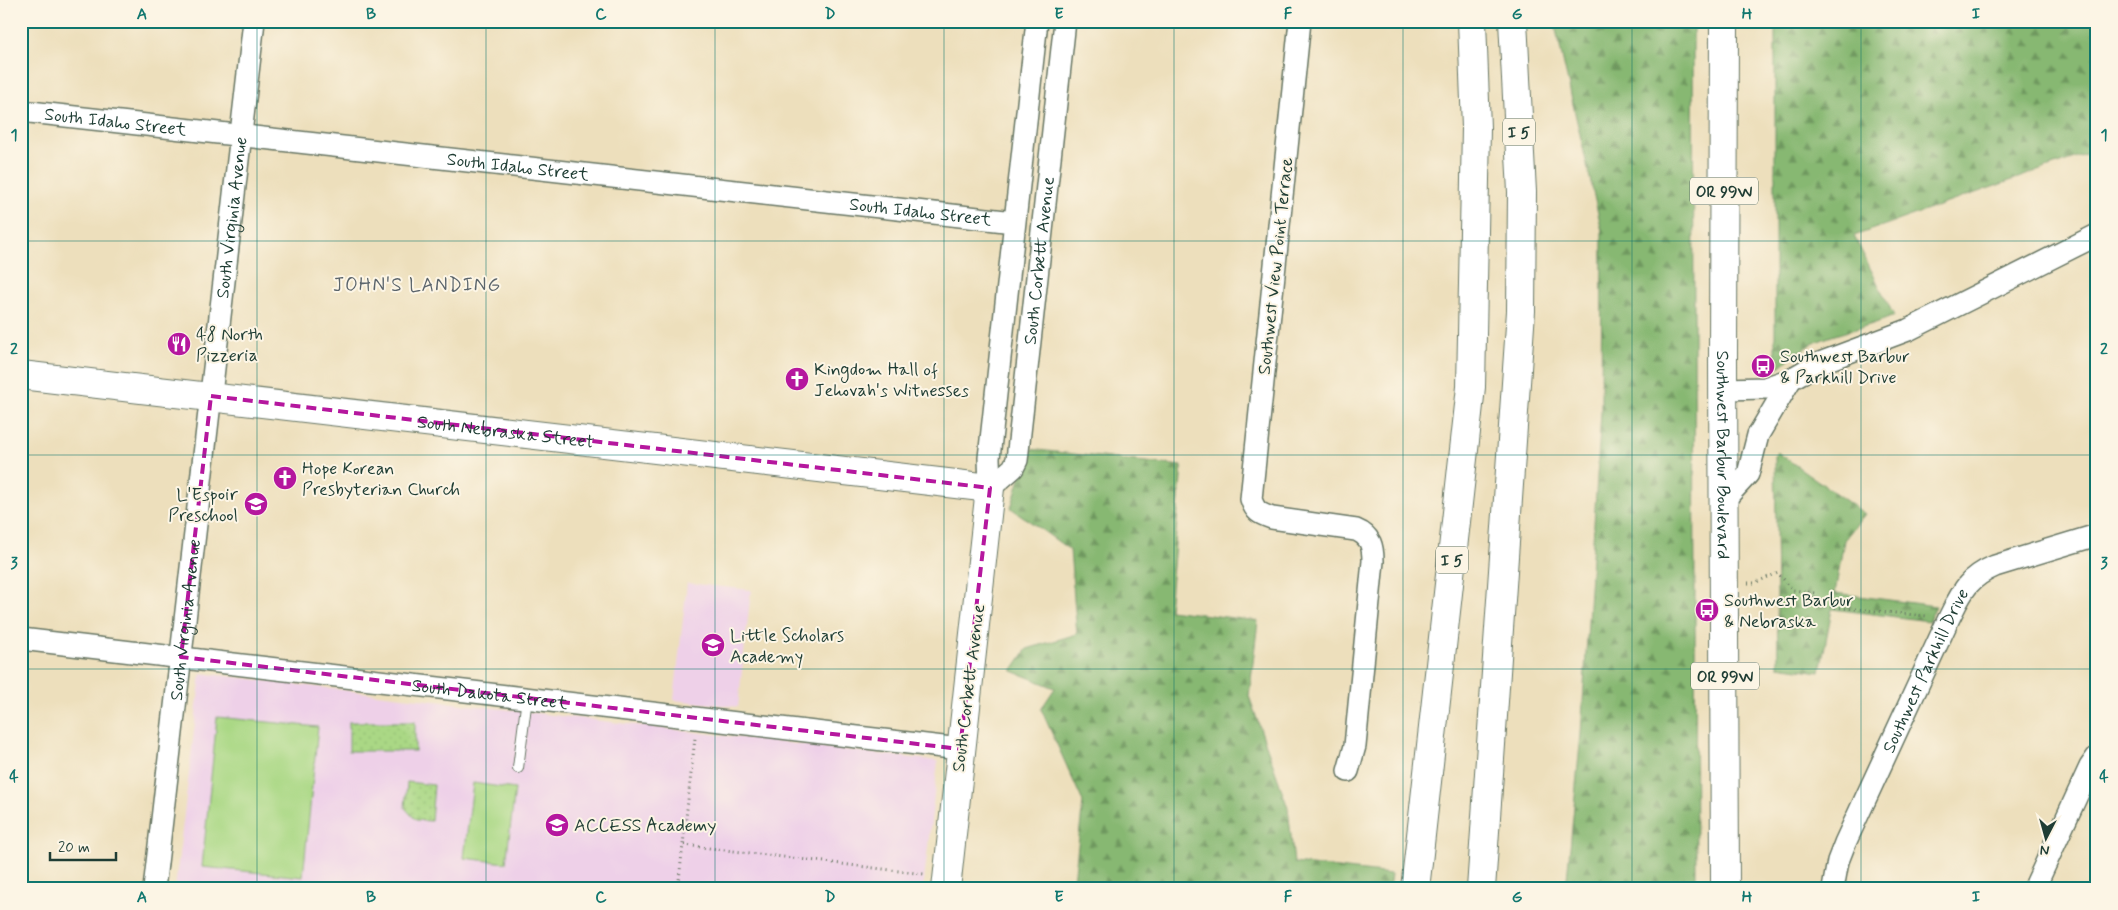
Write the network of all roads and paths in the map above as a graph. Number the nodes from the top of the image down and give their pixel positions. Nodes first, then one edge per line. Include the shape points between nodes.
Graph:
1 (254, 21) edge
2 (1038, 21) edge
3 (1065, 21) edge
4 (1300, 21) edge
5 (1472, 21) edge
6 (1513, 21) edge
7 (1724, 21) edge
8 (21, 111) edge
9 (240, 136) junction
10 (1014, 222) junction
11 (2097, 235) edge
12 (21, 375) edge
13 (1791, 379) junction
14 (1724, 389) junction
15 (211, 396) junction
16 (990, 488) junction
17 (1724, 500) junction
18 (2097, 535) edge
19 (1725, 581) junction
20 (1949, 618) junction
21 (21, 639) edge
22 (181, 657) junction
23 (527, 698) junction
24 (698, 718) junction
25 (960, 749) junction
26 (2097, 757) edge
27 (518, 768) dead end
28 (1348, 771) dead end
29 (684, 845) junction
30 (947, 883) edge
31 (154, 889) edge
32 (678, 889) edge
33 (1415, 889) edge
34 (1481, 889) edge
35 (1725, 889) edge
36 (1833, 889) edge
37 (2034, 889) edge

1 - 9 street, South Virginia Avenue
2 - 10 street, South Corbett Avenue
3 - 16 street, South Corbett Avenue via 1017,460 1013,468
4 - 28 street, Southwest View Point Terrace via 1251,500 1254,510 1272,518 1356,530 1368,537 1373,550 1355,746
5 - 33 main road, I 5 via 1476,128 1471,387
6 - 34 main road, I 5 via 1522,183 1520,330
7 - 14 main road, Southwest Barbur Boulevard / OR 99W
8 - 9 street, South Idaho Street
9 - 10 street, South Idaho Street
9 - 15 street, South Virginia Avenue
10 - 16 street, South Corbett Avenue via 989,458
11 - 13 street via 1908,330 1816,364
12 - 15 main road, South Nebraska Street
13 - 14 street via 1765,388
13 - 17 street via 1758,435 1748,474
14 - 17 main road, Southwest Barbur Boulevard / OR 99W
15 - 16 main road, South Nebraska Street
15 - 22 street, South Virginia Avenue
16 - 25 main road, South Corbett Avenue
17 - 19 main road, Southwest Barbur Boulevard / OR 99W
18 - 20 street, Southwest Parkhill Drive via 1982,572 1968,584
19 - 20 path via 1754,583 1778,573 1793,590 1815,593 1814,605
19 - 35 main road, Southwest Barbur Boulevard / OR 99W
20 - 36 street, Southwest Parkhill Drive via 1845,842
21 - 22 street, South Dakota Street
22 - 23 street, South Dakota Street
22 - 31 street, South Virginia Avenue
23 - 24 street, South Dakota Street
23 - 27 lane
24 - 25 street, South Dakota Street
24 - 29 path
25 - 30 main road, South Corbett Avenue
26 - 37 street
29 - 30 path
29 - 32 path

